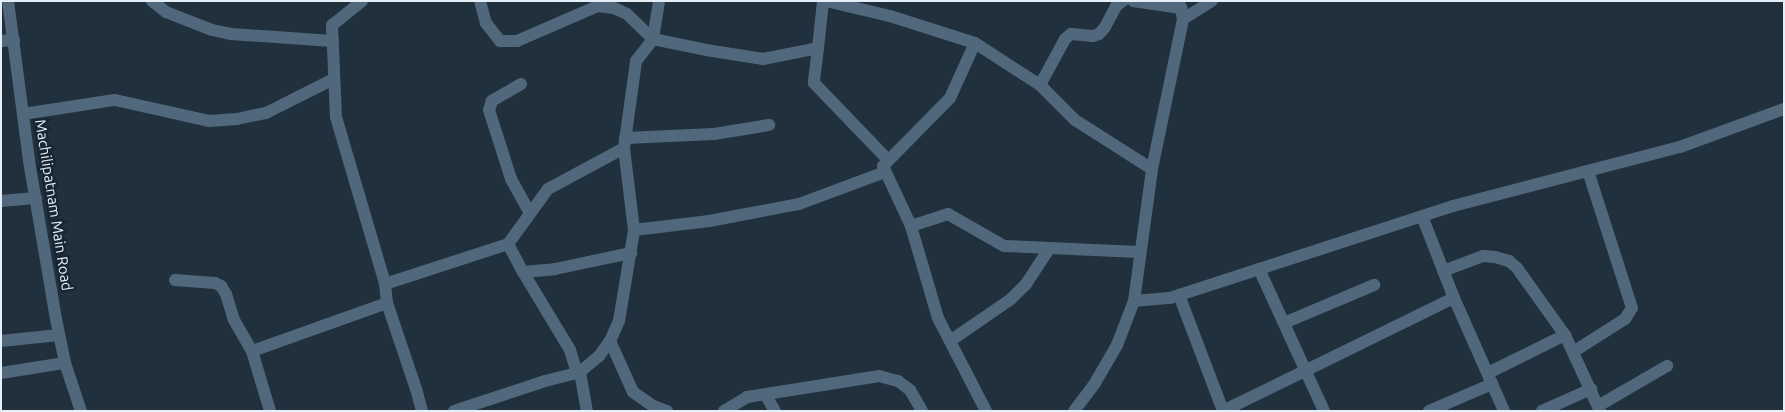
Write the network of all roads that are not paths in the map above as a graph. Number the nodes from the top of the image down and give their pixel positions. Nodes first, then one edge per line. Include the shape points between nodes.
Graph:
1 (8, 1) edge
2 (152, 1) edge
3 (362, 1) edge
4 (480, 1) edge
5 (659, 1) edge
6 (824, 1) edge
7 (1123, 1) edge
8 (1133, 1) edge
9 (1212, 1) edge
10 (1181, 10) edge
11 (653, 39) junction
12 (7, 40) edge
13 (333, 41) junction
14 (974, 43) junction
15 (818, 48) junction
16 (334, 79) junction
17 (521, 84) dead end
18 (1040, 86) junction
19 (1784, 110) edge
20 (23, 114) junction
21 (768, 125) dead end
22 (624, 143) junction
23 (887, 166) junction
24 (1152, 169) junction
25 (1588, 171) junction
26 (36, 198) junction
27 (1, 201) edge
28 (530, 214) junction
29 (1422, 216) junction
30 (911, 226) junction
31 (634, 230) junction
32 (508, 244) junction
33 (1049, 249) junction
34 (1139, 252) junction
35 (631, 253) junction
36 (1259, 269) junction
37 (523, 272) junction
38 (1443, 272) junction
39 (175, 280) dead end
40 (385, 284) junction
41 (1374, 285) dead end
42 (1179, 295) junction
43 (1454, 298) junction
44 (1134, 301) junction
45 (387, 303) junction
46 (1284, 323) junction
47 (59, 335) junction
48 (1565, 335) junction
49 (1, 341) edge
50 (610, 341) junction
51 (950, 341) junction
52 (252, 351) junction
53 (1573, 352) junction
54 (65, 363) junction
55 (1667, 366) dead end
56 (1306, 370) junction
57 (1, 372) edge
58 (579, 372) junction
59 (1490, 379) junction
60 (1591, 389) junction
61 (766, 396) junction
62 (1599, 408) edge
63 (80, 411) edge
64 (270, 411) edge
65 (422, 411) edge
66 (454, 411) edge
67 (587, 411) edge
68 (667, 411) edge
69 (724, 411) edge
70 (775, 411) edge
71 (922, 411) edge
72 (986, 411) edge
73 (1074, 411) edge
74 (1223, 411) edge
75 (1324, 411) edge
76 (1429, 411) edge
77 (1504, 411) edge
78 (1542, 411) edge

1 - 12 street, Machilipatnam Main Road
2 - 13 street via 166,12 222,32
3 - 13 street via 332,25
4 - 11 street via 486,23 500,41 517,41 598,6 627,14
5 - 11 street
6 - 14 street via 890,16
6 - 15 street
7 - 18 street via 1116,6 1099,34 1076,33 1065,39
8 - 10 street
9 - 10 street
10 - 24 street
11 - 15 street via 763,58
11 - 22 street via 636,61
12 - 20 street, Machilipatnam Main Road
13 - 16 street
14 - 18 street
14 - 23 street via 950,98
15 - 23 street via 814,82
16 - 20 street via 266,113 237,119 209,121 115,100
16 - 40 street via 336,117
17 - 28 street via 492,101 489,110 511,179
18 - 24 street via 1075,120
19 - 25 street via 1680,147
20 - 26 street, Machilipatnam Main Road
21 - 22 street
22 - 28 street via 548,190
22 - 31 street
23 - 30 street
23 - 31 street via 799,204 709,221
24 - 34 street
25 - 29 street
25 - 53 street via 1632,308 1626,319
26 - 27 street
26 - 47 street, Machilipatnam Main Road
28 - 32 street
29 - 36 street
29 - 38 street
30 - 33 street via 948,214 1004,246
30 - 51 street via 938,318
31 - 35 street
32 - 37 street
32 - 40 street
33 - 34 street
33 - 51 street via 1026,284 1010,299
34 - 44 street
35 - 37 street via 555,269
35 - 50 street via 619,320
36 - 42 street
36 - 46 street
37 - 58 street via 570,350
38 - 43 street
38 - 48 street via 1483,256 1509,261
39 - 52 street via 221,286 234,320
40 - 45 street
41 - 46 street
42 - 44 street
42 - 74 street
43 - 56 street
43 - 59 street
44 - 73 street via 1117,345
45 - 52 street
45 - 65 street
46 - 56 street
47 - 49 street
47 - 54 street, Machilipatnam Main Road
48 - 53 street
48 - 59 street
50 - 58 street via 599,356
50 - 68 street via 633,392
51 - 72 street
52 - 64 street
53 - 60 street
54 - 57 street
54 - 63 street, Machilipatnam Main Road
55 - 62 street
56 - 74 street
56 - 75 street
58 - 66 street
58 - 67 street
59 - 76 street
59 - 77 street
60 - 62 street
60 - 78 street
61 - 69 street via 747,398
61 - 70 street
61 - 71 street via 880,376 898,381 910,390

